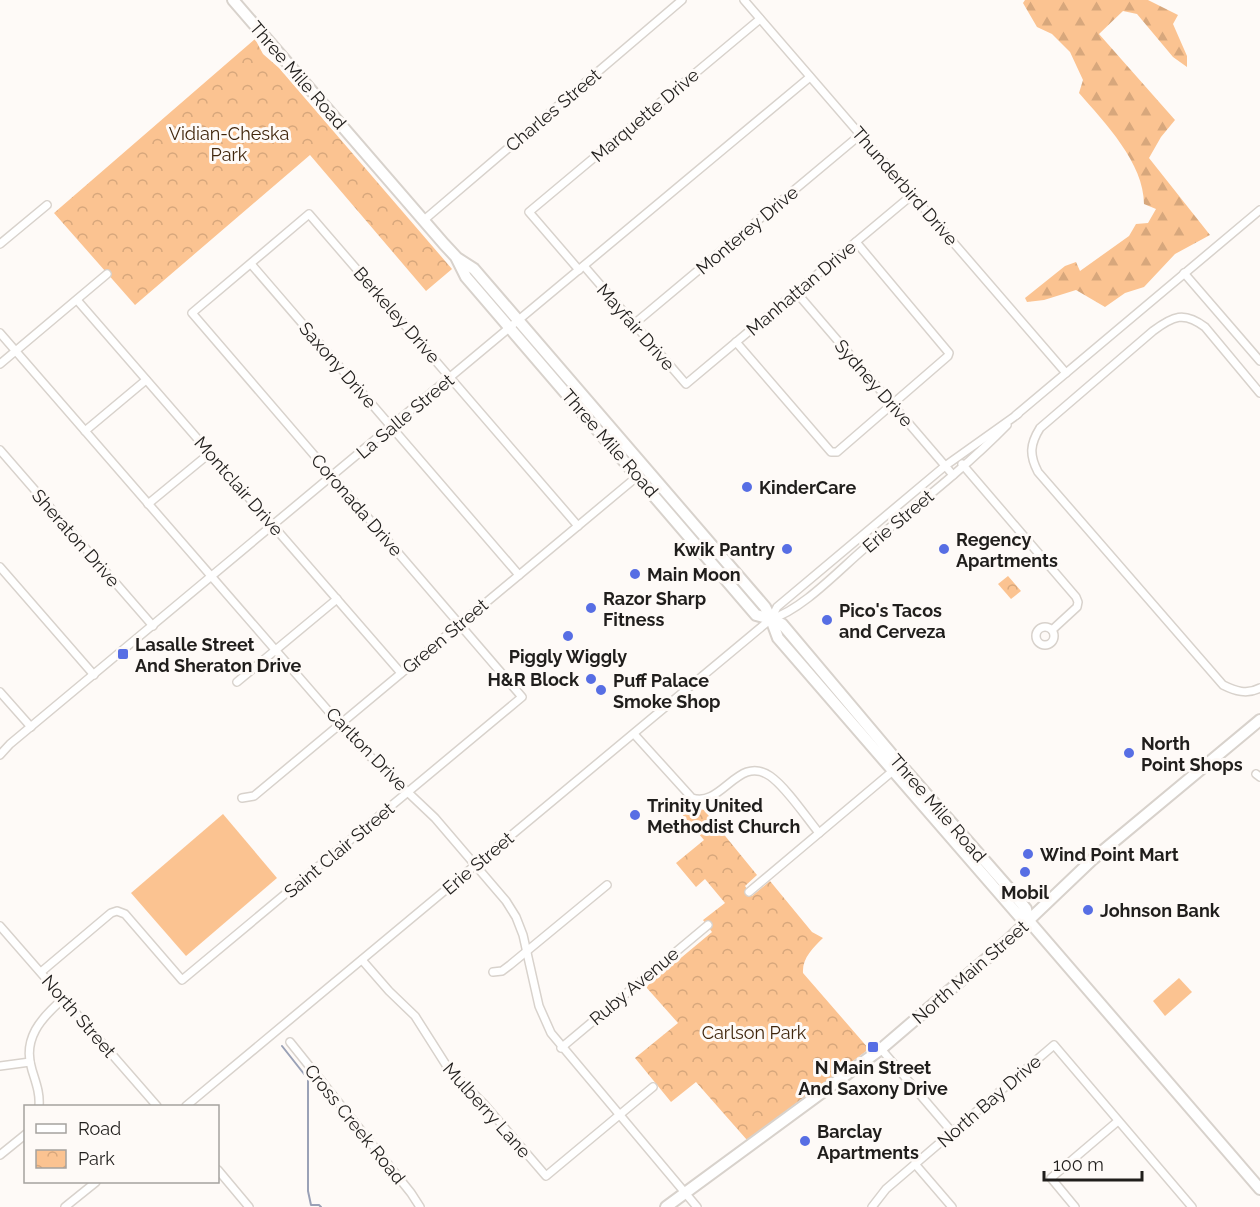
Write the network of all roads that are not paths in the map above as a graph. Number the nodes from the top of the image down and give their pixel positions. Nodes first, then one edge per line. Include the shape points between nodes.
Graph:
1 (233, 0) edge
2 (682, 0) edge
3 (744, 0) edge
4 (760, 19) junction
5 (810, 77) junction
6 (860, 135) junction
7 (912, 195) junction
8 (48, 205) dead end
9 (1260, 210) edge
10 (529, 212) joint
11 (424, 220) junction
12 (856, 242) junction
13 (0, 244) edge
14 (250, 264) junction
15 (582, 268) junction
16 (1184, 273) junction
17 (107, 274) dead end
18 (796, 292) junction
19 (77, 300) junction
20 (514, 324) junction
21 (634, 324) junction
22 (0, 333) edge
23 (736, 342) junction
24 (15, 351) junction
25 (1260, 361) edge
26 (0, 364) edge
27 (1066, 373) junction
28 (450, 378) junction
29 (146, 380) junction
30 (689, 382) joint
31 (1260, 393) edge
32 (893, 404) junction
33 (1018, 414) junction
34 (391, 427) junction
35 (85, 431) junction
36 (0, 450) edge
37 (210, 453) junction
38 (957, 458) junction
39 (945, 466) junction
40 (963, 466) junction
41 (642, 472) junction
42 (953, 475) junction
43 (332, 476) junction
44 (148, 504) junction
45 (273, 525) junction
46 (578, 526) junction
47 (863, 535) junction
48 (871, 543) junction
49 (0, 567) edge
50 (822, 569) junction
51 (519, 575) junction
52 (212, 576) junction
53 (830, 578) junction
54 (337, 599) junction
55 (771, 620) junction
56 (460, 624) junction
57 (153, 626) junction
58 (1052, 630) dead end
59 (276, 650) junction
60 (401, 673) junction
61 (94, 675) junction
62 (237, 682) dead end
63 (1260, 688) edge
64 (0, 692) edge
65 (522, 697) joint
66 (1260, 720) edge
67 (340, 724) junction
68 (31, 727) junction
69 (633, 734) junction
70 (0, 755) edge
71 (897, 767) junction
72 (408, 792) junction
73 (242, 798) dead end
74 (819, 833) junction
75 (475, 865) junction
76 (607, 885) dead end
77 (749, 891) dead end
78 (1028, 920) junction
79 (708, 925) dead end
80 (0, 926) edge
81 (3, 936) edge
82 (527, 951) junction
83 (362, 960) junction
84 (41, 972) junction
85 (493, 972) dead end
86 (63, 999) junction
87 (290, 1042) dead end
88 (561, 1048) junction
89 (881, 1049) junction
90 (30, 1062) junction
91 (0, 1066) edge
92 (653, 1087) dead end
93 (39, 1105) edge
94 (155, 1105) edge
95 (188, 1105) edge
96 (618, 1115) junction
97 (1118, 1121) junction
98 (952, 1132) junction
99 (24, 1136) edge
100 (0, 1155) edge
101 (915, 1164) junction
102 (219, 1171) edge
103 (95, 1183) edge
104 (1260, 1189) edge
105 (685, 1193) junction
106 (65, 1207) edge
107 (249, 1207) edge
108 (420, 1207) edge
109 (666, 1207) edge
110 (697, 1207) edge
111 (872, 1207) edge
112 (952, 1207) edge
113 (1075, 1207) edge
114 (1192, 1207) edge

1 - 11 street, Three Mile Road
2 - 11 street, Charles Street
3 - 4 street, Thunderbird Drive
4 - 5 street, Thunderbird Drive
4 - 10 street, Marquette Drive
5 - 6 street, Thunderbird Drive
5 - 15 street, La Salle Street
6 - 7 street, Thunderbird Drive
6 - 21 street, Monterey Drive
7 - 12 street, Manhattan Drive
7 - 27 street, Thunderbird Drive
8 - 13 street
9 - 16 street, Erie Street
10 - 15 street, Mayfair Drive
11 - 20 street, Three Mile Road via 457,258 474,269
12 - 18 street, Manhattan Drive
12 - 32 street via 949,350
14 - 28 street, Berkeley Drive via 309,214
14 - 34 street, Saxony Drive
14 - 43 street, Coronada Drive via 192,313
15 - 20 street, La Salle Street
15 - 21 street, Mayfair Drive
16 - 25 street
16 - 27 street, Erie Street
17 - 19 street
18 - 23 street, Manhattan Drive
18 - 32 street, Sydney Drive
19 - 24 street
19 - 29 street, Montclair Drive
20 - 28 street, La Salle Street
20 - 41 street, Three Mile Road
21 - 30 street, Mayfair Drive via 686,384
22 - 24 street, Carlton Drive
23 - 30 street, Manhattan Drive
23 - 32 street via 831,452 837,452
24 - 26 street
24 - 35 street, Carlton Drive
27 - 33 street, Erie Street
28 - 34 street, La Salle Street
28 - 46 street, Berkeley Drive
29 - 35 street
29 - 37 street, Montclair Drive
31 - 63 street via 1205,327 1195,319 1179,316 1153,331 1040,428 1031,446 1038,472 1223,685 1246,693
32 - 39 street, Sydney Drive
33 - 38 street, Erie Street
33 - 40 street, Erie Street
34 - 43 street, La Salle Street
34 - 51 street, Saxony Drive
35 - 44 street, Carlton Drive
36 - 57 street, Sheraton Drive
37 - 44 street
37 - 45 street, Montclair Drive
38 - 39 street, Erie Street
38 - 40 street
39 - 42 street, Sydney Drive
39 - 47 street, Erie Street
40 - 42 street, Erie Street
40 - 58 street via 1076,597 1077,607
41 - 46 street, Green Street
41 - 55 street, Three Mile Road via 765,607
42 - 48 street, Erie Street
43 - 45 street, La Salle Street
43 - 56 street, Coronada Drive
44 - 52 street, Carlton Drive
45 - 52 street, La Salle Street
45 - 54 street, Montclair Drive
46 - 51 street, Green Street
47 - 48 street
47 - 50 street, Erie Street
48 - 53 street, Erie Street
49 - 61 street
50 - 53 street
50 - 55 street, Erie Street via 777,607
51 - 56 street, Green Street
52 - 57 street, La Salle Street
52 - 59 street, Carlton Drive
53 - 55 street, Erie Street via 785,615
54 - 59 street
54 - 60 street, Montclair Drive
55 - 69 street, Erie Street
55 - 71 street, Three Mile Road via 782,624
56 - 60 street, Green Street
56 - 65 street, Coronada Drive
57 - 61 street, La Salle Street
59 - 62 street
59 - 67 street, Carlton Drive
60 - 67 street, Green Street
61 - 68 street, La Salle Street
64 - 68 street
65 - 72 street, Saint Clair Street
66 - 78 street, North Main Street via 1093,859
67 - 72 street, Carlton Drive
67 - 73 street, Green Street via 254,796
68 - 70 street, La Salle Street
69 - 74 street via 692,798 707,799 742,774 762,772 777,782
69 - 75 street, Erie Street
71 - 74 street
71 - 78 street, Three Mile Road via 1019,916
72 - 75 street, Carlton Drive
72 - 84 street, Saint Clair Street via 182,980 125,914 117,911
74 - 77 street
75 - 82 street, Carlton Drive via 511,909
75 - 83 street, Erie Street
76 - 82 street
78 - 89 street, North Main Street
78 - 104 street, Three Mile Road
79 - 88 street, Ruby Avenue
80 - 81 street, North Street
81 - 84 street, North Street
82 - 85 street via 502,971
82 - 88 street, Carlton Drive via 542,1015
83 - 95 street, Erie Street
83 - 96 street, Mulberry Lane via 415,1016 448,1068 546,1176
84 - 86 street, North Street
86 - 90 street via 34,1031
86 - 94 street, North Street
87 - 108 street, Cross Creek Road
88 - 96 street, Carlton Drive
89 - 98 street
89 - 105 street, North Main Street
90 - 91 street
90 - 93 street
92 - 96 street
96 - 105 street, Carlton Drive
97 - 98 street, North Bay Drive via 1054,1045
97 - 113 street via 1051,1178
97 - 114 street
98 - 101 street, North Bay Drive
99 - 100 street
101 - 111 street, North Bay Drive
101 - 112 street
102 - 107 street
103 - 106 street
105 - 109 street, North Main Street
105 - 110 street, Carlton Drive

